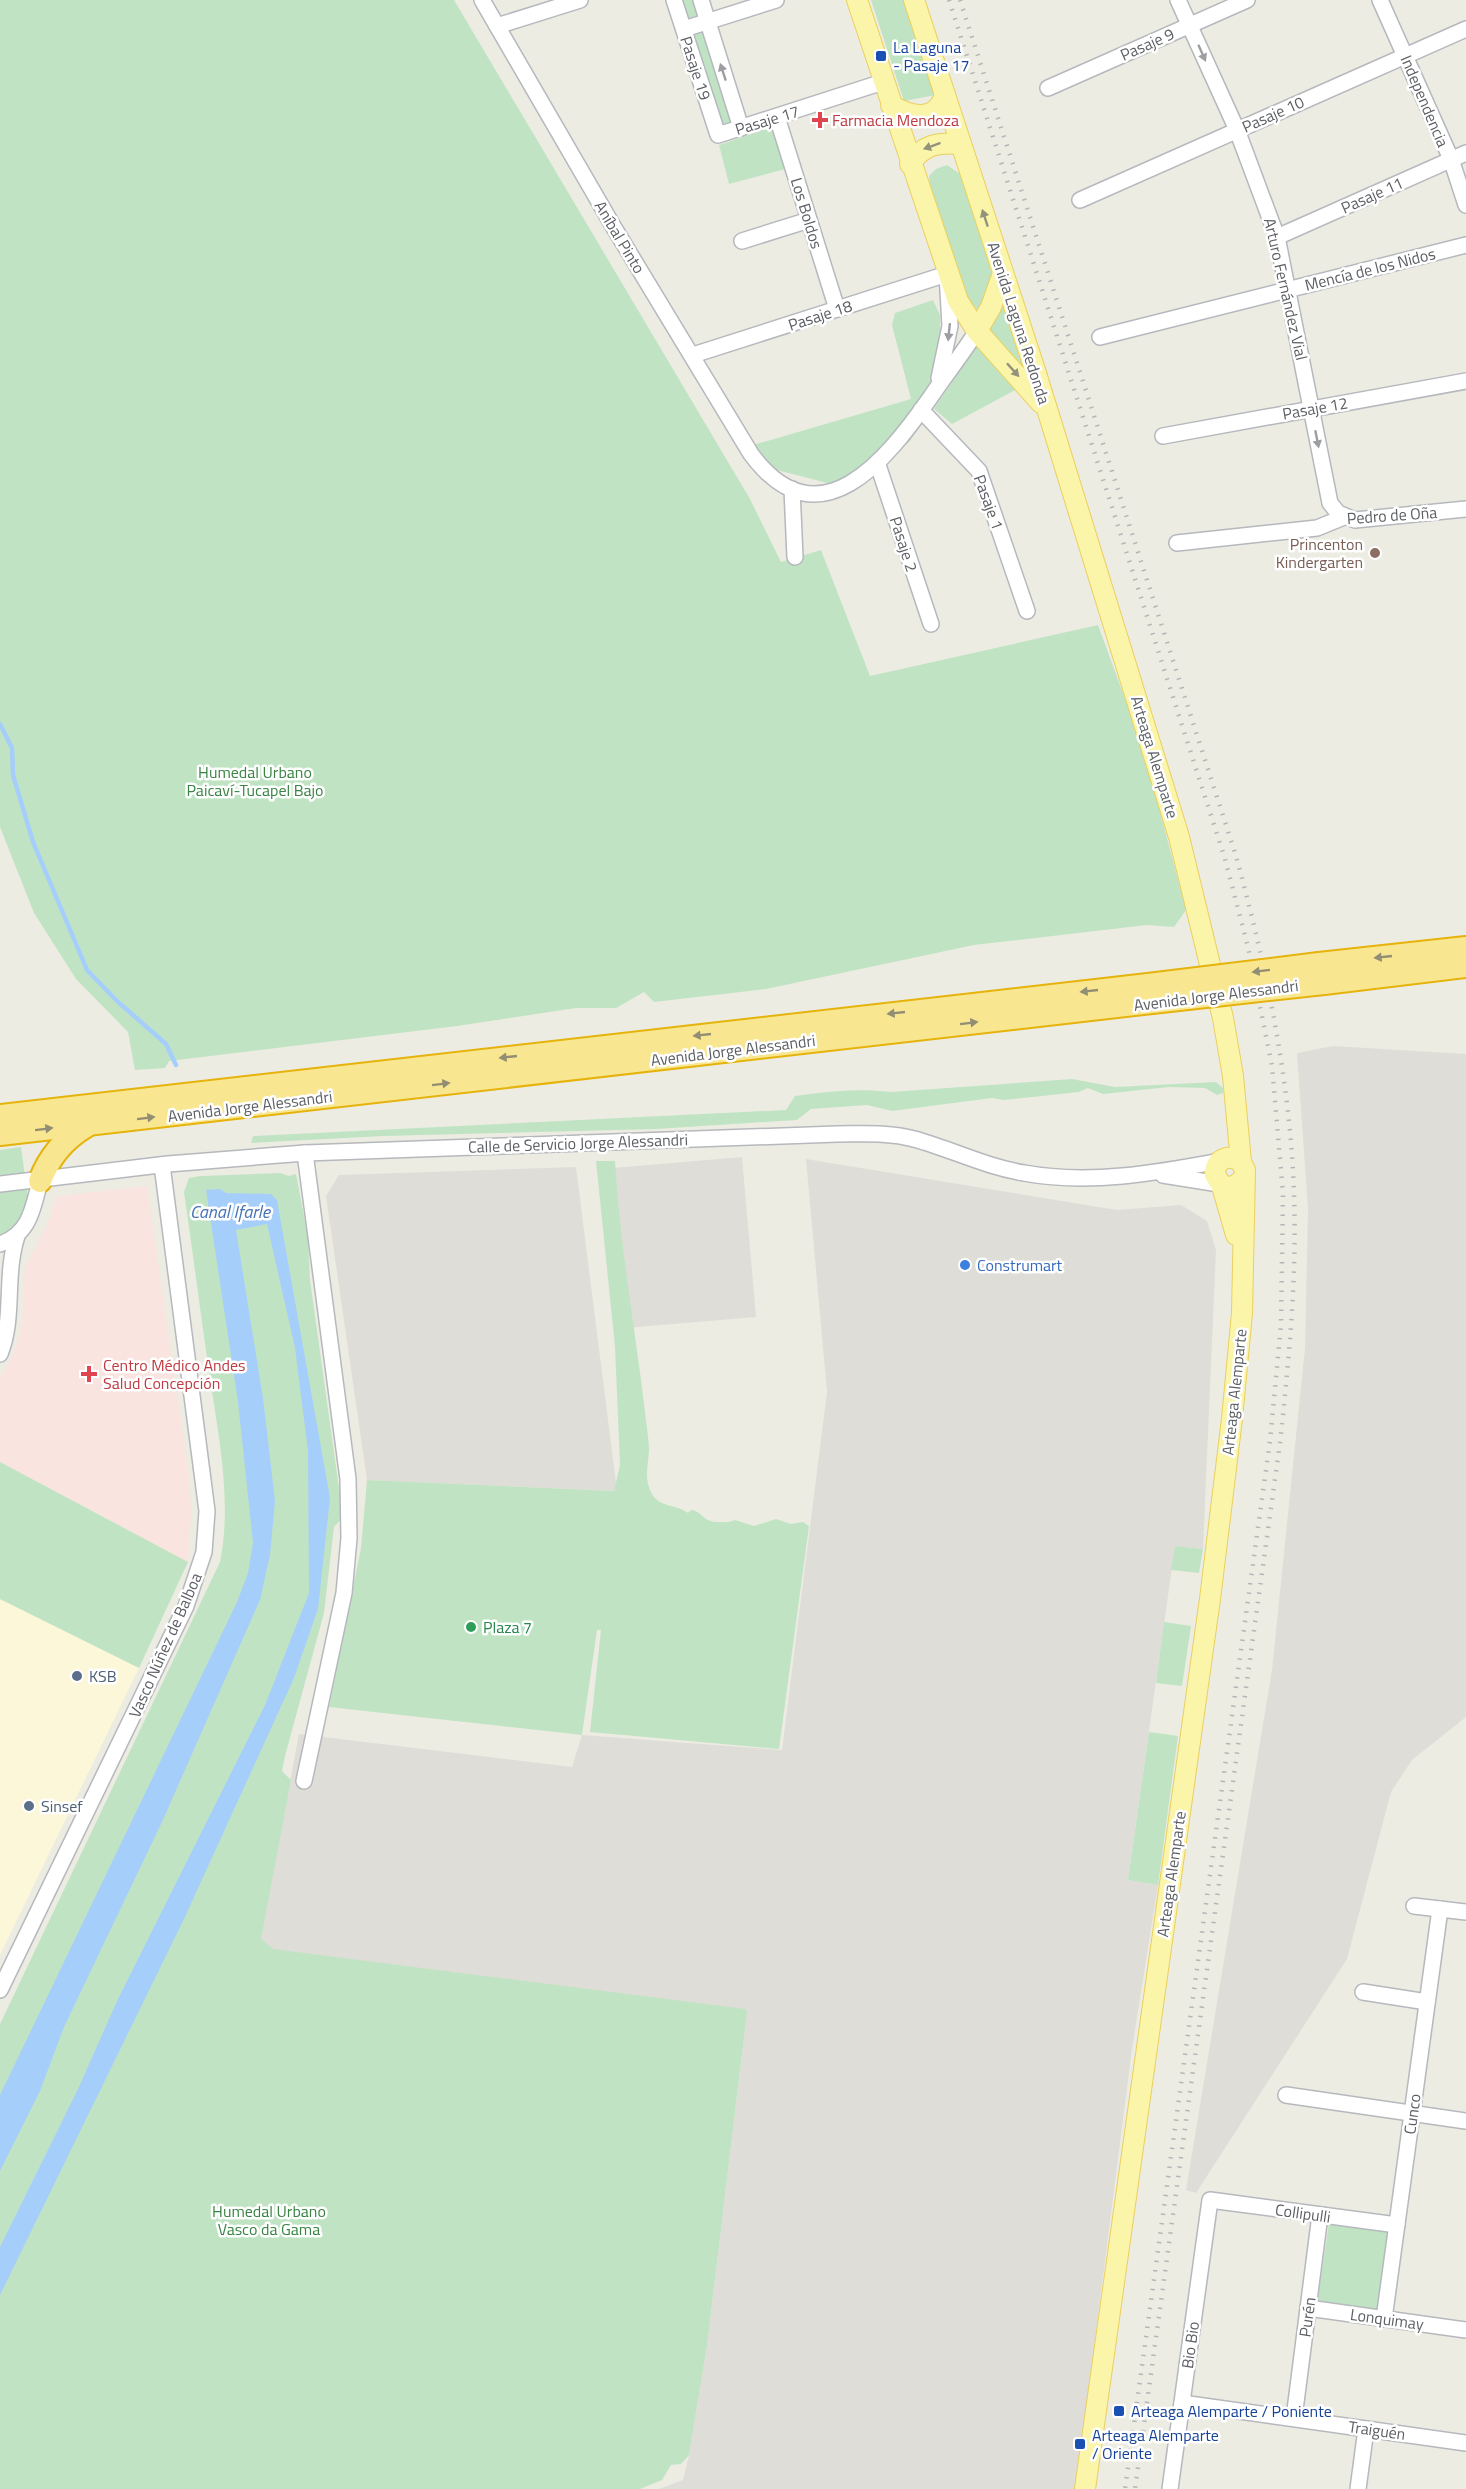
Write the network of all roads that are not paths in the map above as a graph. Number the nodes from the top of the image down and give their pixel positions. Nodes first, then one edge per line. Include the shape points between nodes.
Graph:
1 (482, 0) edge
2 (580, 0) edge
3 (674, 0) edge
4 (700, 0) edge
5 (776, 0) edge
6 (857, 0) edge
7 (914, 0) edge
8 (1178, 0) edge
9 (1247, 0) edge
10 (1380, 0) edge
11 (708, 22) junction
12 (1190, 25) junction
13 (497, 26) junction
14 (1466, 28) edge
15 (684, 29) junction
16 (1406, 55) junction
17 (884, 82) junction
18 (1048, 88) dead end
19 (945, 95) junction
20 (891, 105) junction
21 (777, 117) junction
22 (741, 128) junction
23 (1237, 130) junction
24 (718, 135) joint
25 (961, 144) junction
26 (1466, 153) edge
27 (1451, 159) junction
28 (910, 164) junction
29 (1080, 200) dead end
30 (1466, 205) edge
31 (809, 220) junction
32 (1277, 237) junction
33 (742, 241) dead end
34 (1466, 245) edge
35 (1003, 273) junction
36 (947, 274) junction
37 (1290, 290) junction
38 (837, 309) junction
39 (976, 331) junction
40 (1100, 337) dead end
41 (693, 355) junction
42 (1466, 381) edge
43 (936, 390) junction
44 (1311, 409) junction
45 (921, 410) junction
46 (1048, 412) junction
47 (1163, 436) dead end
48 (878, 465) junction
49 (792, 489) junction
50 (1466, 509) edge
51 (1344, 517) junction
52 (1177, 543) dead end
53 (795, 557) dead end
54 (1027, 611) dead end
55 (931, 624) dead end
56 (1466, 942) edge
57 (1466, 948) edge
58 (1437, 960) junction
59 (1466, 966) edge
60 (1466, 975) edge
61 (1150, 993) junction
62 (0, 1116) edge
63 (87, 1124) junction
64 (0, 1134) edge
65 (305, 1153) junction
66 (162, 1165) junction
67 (1232, 1165) junction
68 (1152, 1174) junction
69 (68, 1177) junction
70 (40, 1181) junction
71 (0, 1185) edge
72 (1221, 1185) junction
73 (34, 1206) junction
74 (17, 1236) junction
75 (0, 1244) edge
76 (1242, 1257) junction
77 (0, 1354) edge
78 (304, 1780) dead end
79 (1414, 1906) dead end
80 (1440, 1909) junction
81 (1466, 1912) edge
82 (0, 1990) edge
83 (1363, 1992) dead end
84 (1427, 2002) junction
85 (1286, 2095) dead end
86 (1412, 2113) junction
87 (1466, 2121) edge
88 (1210, 2200) joint
89 (1320, 2215) junction
90 (1397, 2225) junction
91 (1308, 2308) junction
92 (1384, 2319) junction
93 (1466, 2330) edge
94 (1182, 2403) junction
95 (1294, 2418) junction
96 (1366, 2428) junction
97 (1466, 2443) edge
98 (1085, 2489) edge
99 (1170, 2489) edge
100 (1358, 2489) edge

1 - 13 street, Aníbal Pinto
2 - 13 street
3 - 15 street, Pasaje 19
4 - 11 street, Pasaje 19
5 - 11 street
6 - 17 main road, Avenida Laguna Redonda
7 - 19 main road, Avenida Laguna Redonda
8 - 12 street, Arturo Fernández Vial
9 - 12 street, Pasaje 9
10 - 16 street, Independencia
11 - 15 street
22 -> 11 street, Pasaje 19
12 - 18 street, Pasaje 9
12 -> 23 street, Arturo Fernández Vial
13 - 41 street, Aníbal Pinto
14 - 16 street, Pasaje 10
15 - 24 street, Pasaje 19
16 - 23 street, Pasaje 10
16 - 27 street, Independencia
17 - 20 main road, Avenida Laguna Redonda
17 - 21 street, Pasaje 17
19 - 20 main road via 939,107 925,115 906,114
19 - 25 main road, Avenida Laguna Redonda
20 - 28 main road, Avenida Laguna Redonda
21 - 22 street, Pasaje 17
21 - 31 street, Los Boldos
22 - 24 street, Pasaje 17
23 - 29 street, Pasaje 10
23 - 32 street, Arturo Fernández Vial
25 -> 28 main road via 933,144
35 -> 25 main road, Avenida Laguna Redonda
26 - 27 street, Pasaje 11
27 - 30 street, Independencia
27 - 32 street, Pasaje 11
28 - 36 main road, Avenida Laguna Redonda
31 - 33 street
31 - 38 street, Los Boldos
32 - 37 street, Arturo Fernández Vial
34 - 37 street, Mencía de los Nidos
35 - 39 main road via 991,307
35 - 46 main road, Avenida Laguna Redonda
36 - 38 street, Pasaje 18
36 - 39 main road, Avenida Laguna Redonda
36 -> 43 street via 950,326
37 - 40 street, Mencía de los Nidos
37 - 44 street, Arturo Fernández Vial
38 - 41 street, Pasaje 18
39 - 43 street
39 -> 46 main road, Avenida Laguna Redonda
41 - 49 street, Aníbal Pinto via 763,470
42 - 44 street, Pasaje 12
43 - 45 street
44 - 47 street, Pasaje 12
44 -> 51 street, Arturo Fernández Vial via 1330,503
45 - 48 street
45 - 54 street, Pasaje 1 via 979,471
46 - 67 main road, Arteaga Alemparte via 1187,866 1223,1018 1236,1108
48 - 49 street via 859,480 829,492 813,494
48 - 55 street, Pasaje 2
49 - 53 street
50 - 51 street, Pedro de Oña via 1361,519
51 - 52 street, Pedro de Oña via 1317,528
56 - 58 highway
57 - 58 highway, Avenida Jorge Alessandri
58 - 59 highway, Avenida Jorge Alessandri
58 - 60 highway
58 - 61 highway, Avenida Jorge Alessandri, bridge
61 -> 62 highway, Avenida Jorge Alessandri
63 -> 61 highway, Avenida Jorge Alessandri
64 -> 63 highway, Avenida Jorge Alessandri
63 - 70 highway via 54,1153
65 - 66 street, Calle de Servicio Jorge Alessandri
65 - 68 street, Calle de Servicio Jorge Alessandri via 882,1134 912,1138 1022,1173 1073,1178
65 - 78 street via 348,1479 349,1538 344,1593
66 - 69 street, Calle de Servicio Jorge Alessandri
66 - 82 street, Vasco Núñez de Balboa via 206,1491 204,1552 186,1606
67 - 68 street, Calle de Servicio Jorge Alessandri
67 - 72 main road, Arteaga Alemparte via 1214,1172
67 - 76 main road, Arteaga Alemparte
68 - 72 street, Calle de Servicio Jorge Alessandri
69 - 70 street, Calle de Servicio Jorge Alessandri
69 - 73 street
70 - 71 street, Calle de Servicio Jorge Alessandri
70 - 73 street
72 - 76 main road, Arteaga Alemparte
73 - 74 street via 28,1223
74 - 75 street
74 - 77 street via 9,1266 8,1324
76 - 98 main road, Arteaga Alemparte via 1236,1378 1210,1599
79 - 80 street
80 - 81 street
80 - 84 street, Cunco
83 - 84 street
84 - 86 street, Cunco
85 - 86 street
86 - 87 street
86 - 90 street, Cunco
88 - 89 street, Collipulli
88 - 94 street, Bio Bio
89 - 90 street, Collipulli
89 - 91 street, Purén
90 - 92 street, Cunco
91 - 92 street, Lonquimay
91 - 95 street, Purén
92 - 93 street, Lonquimay
94 - 95 street, Traiguén
94 - 99 street, Bio Bio
95 - 96 street, Traiguén
96 - 97 street, Traiguén
96 - 100 street

